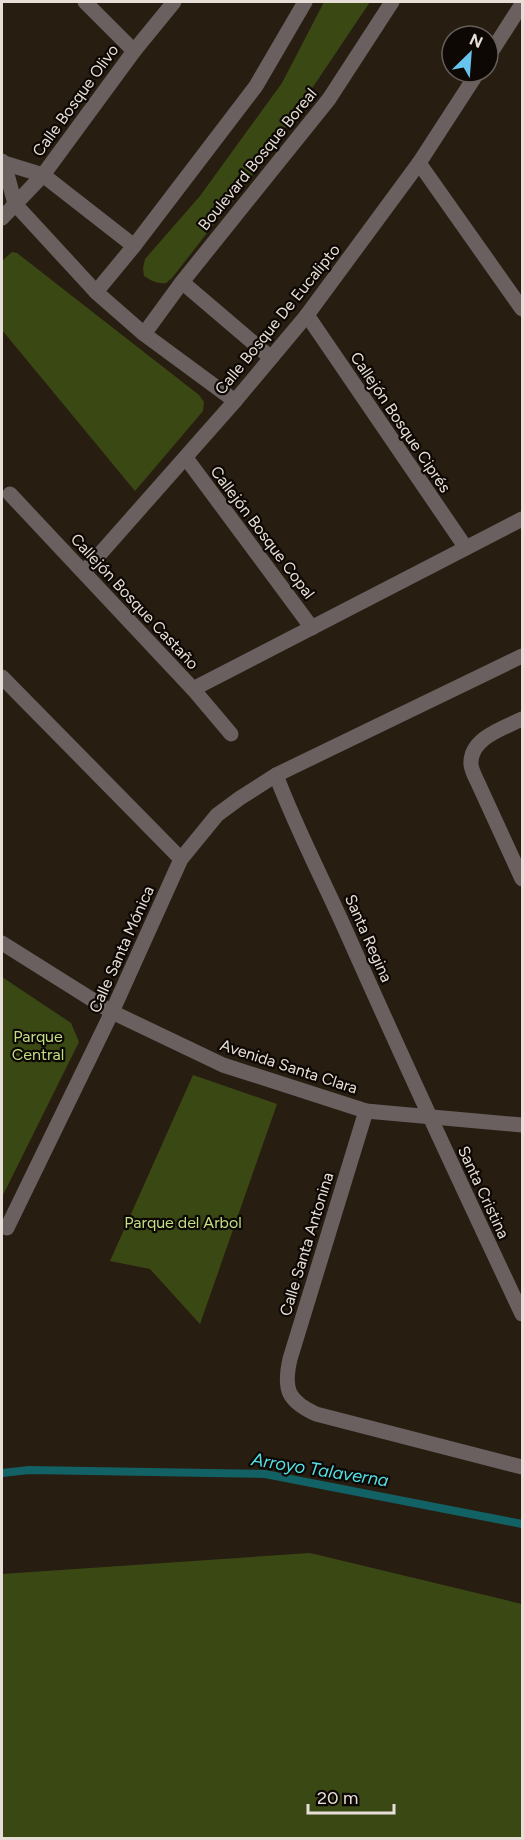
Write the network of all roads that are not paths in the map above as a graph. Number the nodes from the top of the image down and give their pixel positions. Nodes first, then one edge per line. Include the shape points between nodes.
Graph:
1 (85, 2) edge
2 (174, 2) edge
3 (305, 2) edge
4 (392, 2) edge
5 (522, 4) edge
6 (500, 38) edge
7 (134, 51) junction
8 (470, 84) edge
9 (3, 162) edge
10 (419, 163) junction
11 (43, 175) junction
12 (15, 204) junction
13 (2, 218) edge
14 (134, 246) junction
15 (182, 282) junction
16 (96, 292) junction
17 (522, 309) edge
18 (307, 315) junction
19 (144, 334) junction
20 (271, 358) junction
21 (235, 401) junction
22 (186, 458) junction
23 (10, 494) dead end
24 (522, 519) edge
25 (466, 548) junction
26 (84, 572) junction
27 (312, 628) junction
28 (522, 656) edge
29 (2, 677) edge
30 (193, 689) junction
31 (522, 720) edge
32 (231, 734) dead end
33 (276, 775) junction
34 (181, 859) junction
35 (522, 879) edge
36 (2, 943) edge
37 (112, 1012) junction
38 (366, 1111) junction
39 (429, 1117) junction
40 (522, 1125) edge
41 (7, 1228) dead end
42 (522, 1314) edge
43 (522, 1467) edge

1 - 7 street
2 - 7 street, Calle Bosque Olivo
3 - 14 street via 256,86
4 - 15 street, Boulevard Bosque Boreal via 329,99
5 - 6 street
7 - 11 street, Calle Bosque Olivo
8 - 10 street, Calle Bosque De Eucalipto
9 - 11 street
9 - 12 street
10 - 17 street
10 - 18 street, Calle Bosque De Eucalipto
11 - 12 street, Calle Bosque Olivo
11 - 14 street
12 - 13 street, Calle Bosque Olivo
12 - 16 street
14 - 16 street
15 - 19 street, Boulevard Bosque Boreal
15 - 20 street
16 - 19 street
18 - 20 street, Calle Bosque De Eucalipto
18 - 25 street, Callejón Bosque Ciprés
19 - 21 street
20 - 21 street, Calle Bosque De Eucalipto
21 - 22 street, Calle Bosque De Eucalipto
22 - 26 street, Calle Bosque De Eucalipto
22 - 27 street, Callejón Bosque Copal
23 - 26 street, Callejón Bosque Castaño
24 - 25 street
25 - 27 street
26 - 30 street, Callejón Bosque Castaño
27 - 30 street
28 - 33 street, Calle Santa Mónica
29 - 34 street
30 - 32 street, Callejón Bosque Castaño
31 - 35 street via 476,746 471,768
33 - 34 street, Calle Santa Mónica via 217,815
33 - 39 street, Santa Regina
34 - 37 street, Calle Santa Mónica
36 - 37 street, Avenida Santa Clara
37 - 38 street, Avenida Santa Clara via 223,1065
37 - 41 street, Calle Santa Mónica
38 - 39 street, Avenida Santa Clara
38 - 43 street, Calle Santa Antonina via 290,1359 287,1389 292,1400 316,1414
39 - 40 street, Avenida Santa Clara
39 - 42 street, Santa Cristina

